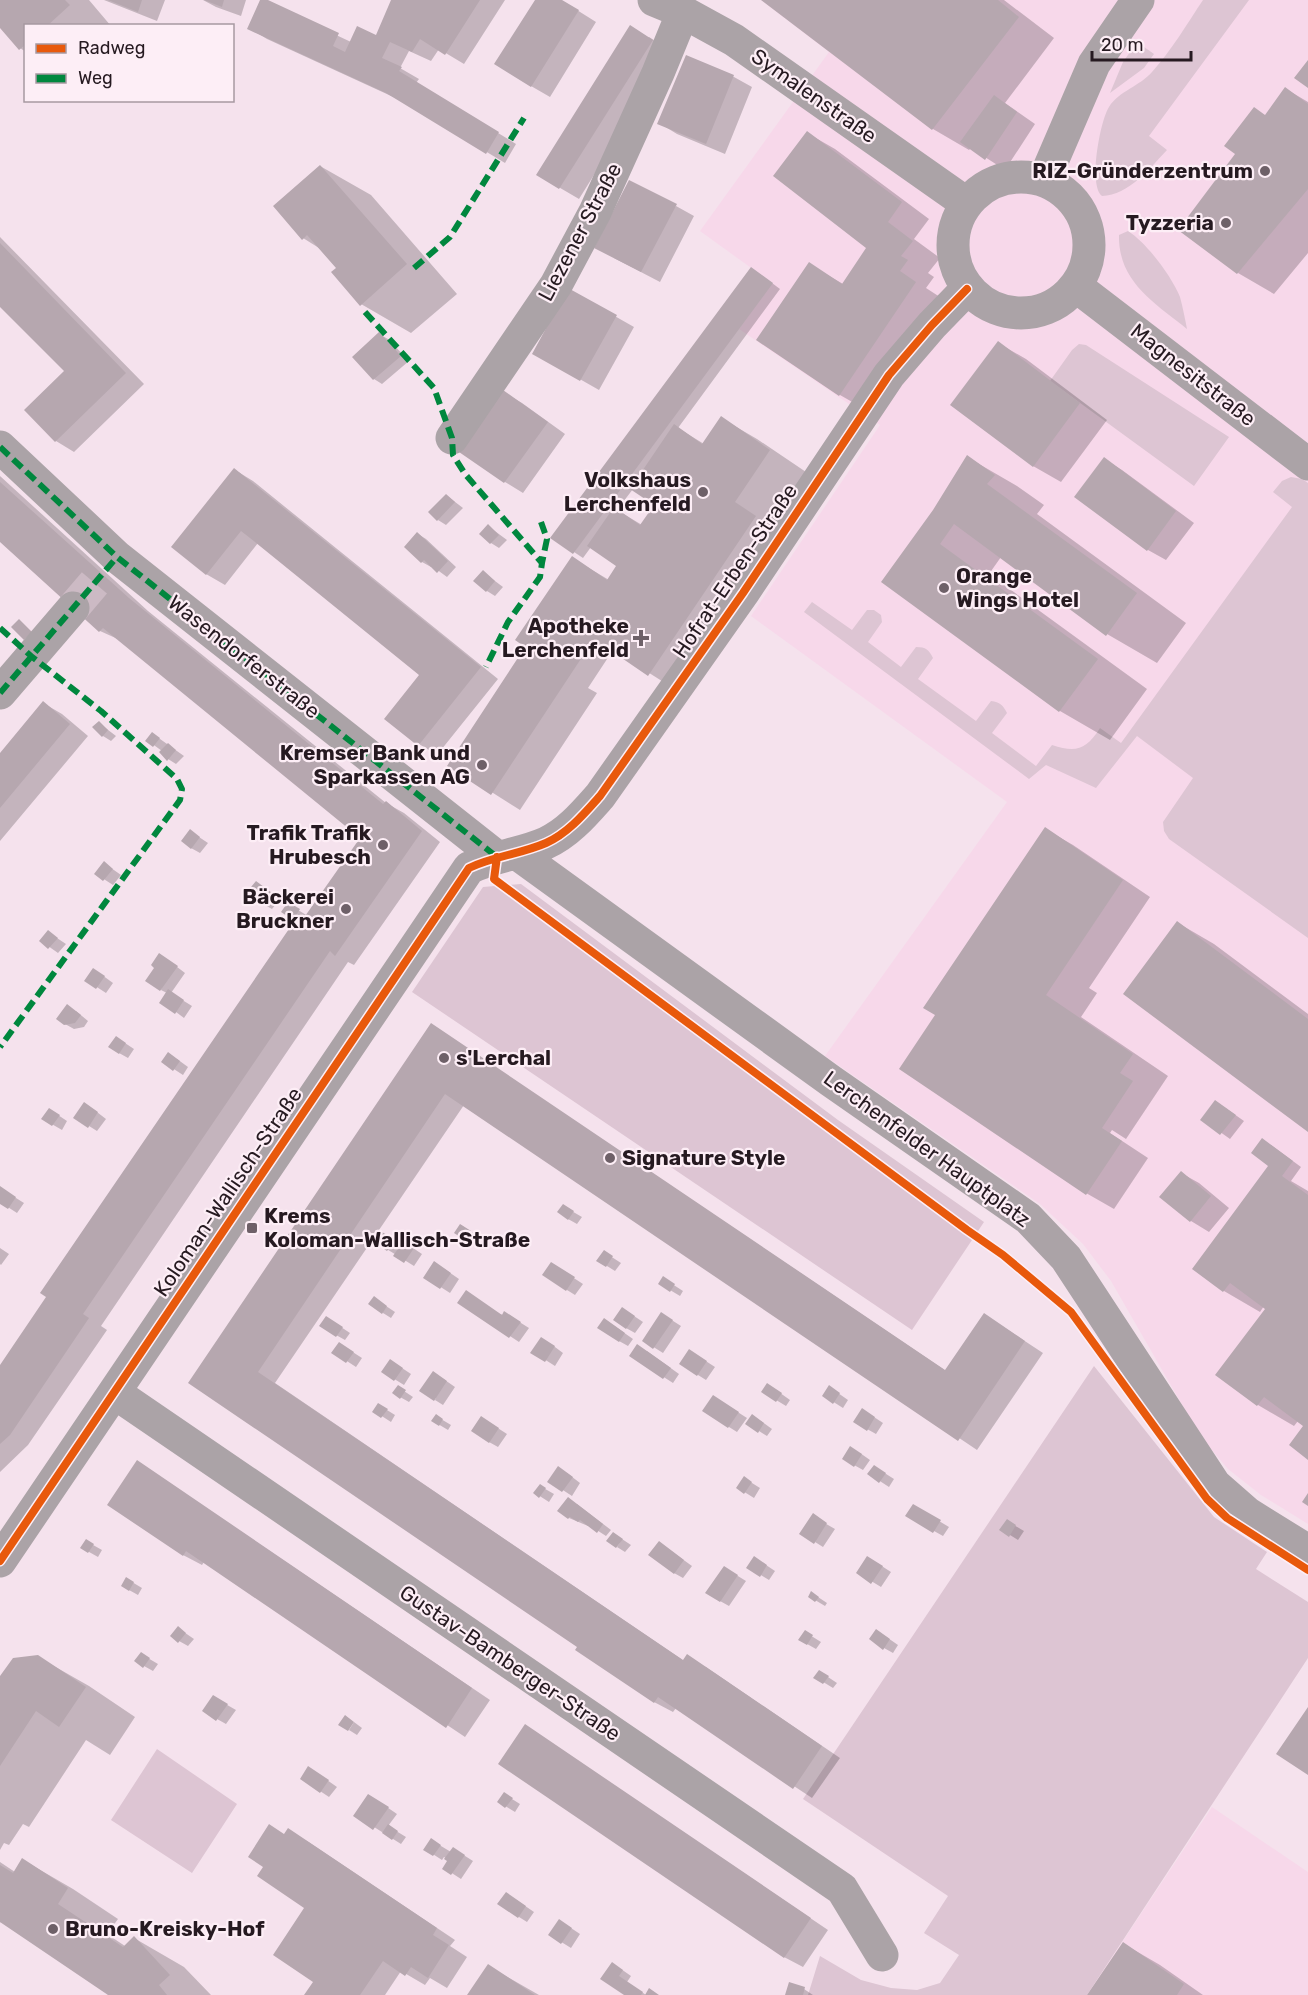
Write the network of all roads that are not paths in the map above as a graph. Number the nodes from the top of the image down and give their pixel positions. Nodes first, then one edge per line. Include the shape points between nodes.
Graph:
1 (1138, 0) edge
2 (669, 6) edge
3 (1044, 180) junction
4 (966, 203) junction
5 (1077, 287) junction
6 (967, 288) junction
7 (452, 438) dead end
8 (0, 447) edge
9 (1308, 464) edge
10 (73, 608) tunnel mouth
11 (0, 693) edge
12 (507, 855) junction
13 (115, 1393) junction
14 (1308, 1551) edge
15 (0, 1561) edge
16 (882, 1955) dead end

1 - 3 street via 1094,64
2 - 4 street, Symalenstraße via 734,40
2 - 7 street, Liezener Straße via 658,73 595,212 556,285
3 - 4 street via 1015,176 988,185
3 - 5 street via 1070,196 1087,222 1090,256
4 - 6 street via 954,231 954,261
5 - 6 street via 1053,307 1023,315 992,308
5 - 9 street, Magnesitstraße
6 - 12 street, Hofrat-Erben-Straße via 889,375 743,593 600,796 576,823 547,843
8 - 12 street, Wasendorferstraße via 110,566
10 - 11 street
12 - 13 street, Koloman-Wallisch-Straße via 469,868
12 - 14 street, Lerchenfelder Hauptplatz via 1028,1218 1066,1258 1215,1485 1246,1513
13 - 15 street, Koloman-Wallisch-Straße
13 - 16 street, Gustav-Bamberger-Straße via 842,1889

